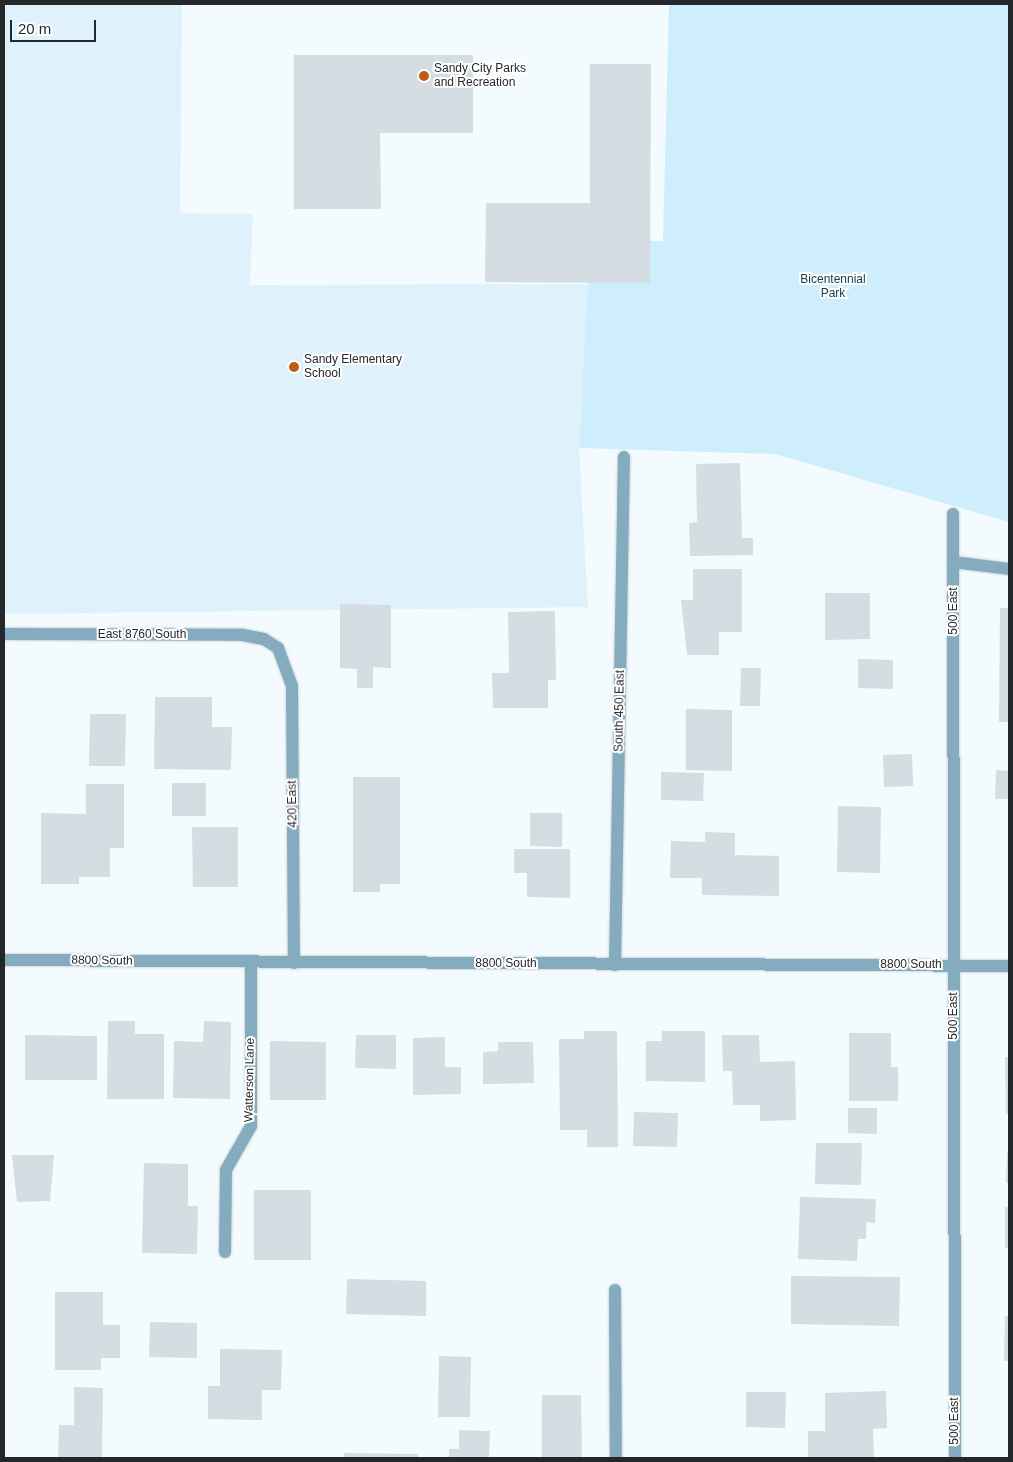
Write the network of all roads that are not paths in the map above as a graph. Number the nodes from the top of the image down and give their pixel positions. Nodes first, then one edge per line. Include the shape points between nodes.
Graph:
1 (624, 457) dead end
2 (954, 514) dead end
3 (954, 562) junction
4 (1009, 569) edge
5 (4, 634) edge
6 (278, 648) joint
7 (4, 960) edge
8 (251, 962) junction
9 (294, 963) junction
10 (615, 964) junction
11 (954, 966) junction
12 (1009, 966) edge
13 (225, 1252) dead end
14 (615, 1290) dead end
15 (616, 1458) edge
16 (955, 1458) edge

1 - 10 street, South 450 East
2 - 3 street, 500 East
3 - 4 street
3 - 11 street, 500 East
5 - 6 street, East 8760 South via 243,635 264,639
6 - 9 street, 420 East via 292,686
7 - 8 street, 8800 South
8 - 9 street, 8800 South
8 - 13 street, Watterson Lane via 251,1126 226,1170
9 - 10 street, 8800 South
10 - 11 street, 8800 South
11 - 12 street, 8800 South
11 - 16 street, 500 East
14 - 15 street

